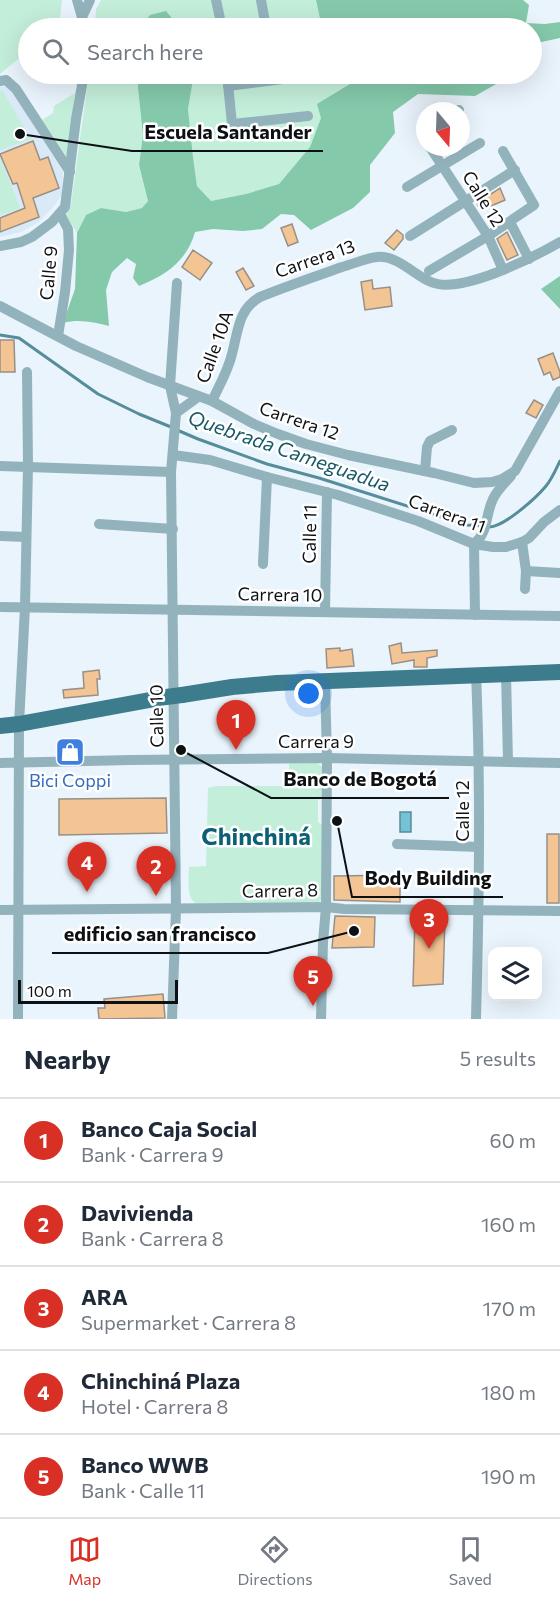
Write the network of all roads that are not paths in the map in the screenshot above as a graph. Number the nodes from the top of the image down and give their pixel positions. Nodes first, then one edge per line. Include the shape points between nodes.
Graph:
1 (76, 0) edge
2 (90, 0) edge
3 (216, 0) edge
4 (261, 0) edge
5 (82, 18) edge
6 (85, 18) edge
7 (220, 18) edge
8 (264, 18) edge
9 (0, 81) edge
10 (82, 84) edge
11 (244, 84) edge
12 (228, 86) joint
13 (308, 116) dead end
14 (480, 143) dead end
15 (503, 151) dead end
16 (436, 156) edge
17 (442, 166) junction
18 (515, 170) junction
19 (70, 172) junction
20 (407, 187) dead end
21 (465, 201) junction
22 (62, 211) junction
23 (510, 222) junction
24 (410, 236) dead end
25 (488, 236) junction
26 (560, 242) edge
27 (0, 246) edge
28 (528, 259) junction
29 (503, 270) junction
30 (429, 271) dead end
31 (177, 283) dead end
32 (249, 304) joint
33 (0, 306) edge
34 (58, 336) junction
35 (27, 372) dead end
36 (170, 386) junction
37 (560, 391) edge
38 (198, 397) junction
39 (212, 402) junction
40 (176, 418) junction
41 (452, 430) dead end
42 (173, 454) junction
43 (0, 466) edge
44 (28, 466) junction
45 (425, 471) junction
46 (516, 471) junction
47 (171, 472) junction
48 (267, 477) junction
49 (327, 492) junction
50 (560, 510) edge
51 (99, 524) dead end
52 (173, 528) junction
53 (0, 536) edge
54 (26, 537) junction
55 (478, 541) junction
56 (522, 542) junction
57 (262, 564) dead end
58 (526, 571) junction
59 (560, 573) edge
60 (525, 589) dead end
61 (0, 607) edge
62 (25, 607) junction
63 (172, 609) junction
64 (325, 612) junction
65 (476, 615) junction
66 (560, 616) edge
67 (560, 672) edge
68 (506, 673) junction
69 (476, 674) junction
70 (325, 681) junction
71 (19, 724) junction
72 (0, 726) edge
73 (327, 758) junction
74 (174, 759) junction
75 (480, 762) junction
76 (508, 762) junction
77 (0, 763) edge
78 (560, 763) edge
79 (19, 764) junction
80 (397, 844) dead end
81 (479, 847) junction
82 (326, 907) junction
83 (17, 909) junction
84 (176, 909) junction
85 (0, 910) edge
86 (479, 910) junction
87 (560, 911) edge
88 (18, 1019) edge
89 (172, 1019) edge
90 (321, 1019) edge
91 (476, 1019) edge

1 - 5 street
2 - 6 street
3 - 7 street
4 - 8 street
9 - 19 street via 6,80 16,89
10 - 19 street, Calle 9
11 - 12 street
12 - 13 street via 232,124
14 - 17 street
15 - 18 street
16 - 17 street, Calle 12
17 - 20 street
17 - 21 street, Calle 12
18 - 21 street
18 - 23 street via 534,205
19 - 22 street, Calle 9
21 - 24 street
21 - 25 street, Calle 12
22 - 27 street via 32,237
22 - 34 street, Calle 9 via 69,250
23 - 25 street
23 - 28 street
25 - 29 street, Calle 12
25 - 30 street
26 - 28 street, Carrera 13
28 - 29 street, Carrera 13
29 - 32 street, Carrera 13 via 441,285 379,256 274,291
31 - 36 street, Calle 10
32 - 39 street, Calle 10A
33 - 34 street, Carrera 12
34 - 36 street, Carrera 12
35 - 44 street
36 - 38 street, Carrera 12
36 - 40 street, Calle 10
37 - 46 street
38 - 39 street, Carrera 12
38 - 40 street
39 - 45 street, Carrera 12 via 306,444
40 - 42 street, Calle 10
41 - 45 street via 430,441
42 - 47 street, Calle 10
42 - 48 street, Carrera 11
43 - 44 street
44 - 47 street
44 - 54 street
45 - 46 street, Carrera 12 via 474,483 492,482
46 - 55 street via 492,501
47 - 52 street, Calle 10
48 - 49 street, Carrera 11
48 - 57 street
49 - 55 street, Carrera 11
49 - 64 street, Calle 11
50 - 56 street
51 - 52 street
52 - 63 street, Calle 10
53 - 54 street
54 - 62 street
55 - 56 street, Carrera 11 via 493,547
55 - 65 street
56 - 58 street
58 - 59 street
58 - 60 street
61 - 62 street, Carrera 10
62 - 63 street, Carrera 10
62 - 71 street
63 - 64 street, Carrera 10
63 - 74 street, Calle 10
64 - 65 street, Carrera 10
65 - 66 street, Carrera 10
67 - 68 main road
68 - 69 main road
68 - 76 street
69 - 70 main road
69 - 75 street, Calle 12
70 - 71 main road via 232,687
70 - 73 street
71 - 72 main road
71 - 79 street
73 - 74 street, Carrera 9
73 - 75 street, Carrera 9
73 - 82 street
74 - 79 street, Carrera 9
74 - 84 street, Calle 10
75 - 76 street, Carrera 9
75 - 81 street, Calle 12
76 - 78 street, Carrera 9
77 - 79 street, Carrera 9
79 - 83 street
80 - 81 street
81 - 86 street, Calle 12
82 - 84 street, Carrera 8
82 - 86 street, Carrera 8
82 - 90 street
83 - 84 street, Carrera 8
83 - 85 street, Carrera 8
83 - 88 street
84 - 89 street, Calle 10
86 - 87 street, Carrera 8
86 - 91 street, Calle 12

